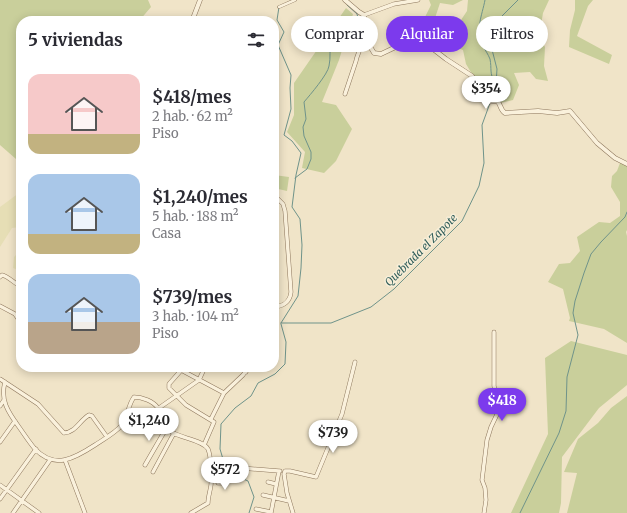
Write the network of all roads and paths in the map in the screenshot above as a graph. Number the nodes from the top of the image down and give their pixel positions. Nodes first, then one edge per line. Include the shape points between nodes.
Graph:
1 (200, 0) edge
2 (295, 0) edge
3 (345, 0) edge
4 (418, 0) edge
5 (279, 7) dead end
6 (364, 15) joint
7 (194, 16) edge
8 (358, 52) edge
9 (375, 52) edge
10 (345, 94) dead end
11 (627, 164) edge
12 (279, 200) edge
13 (0, 277) edge
14 (16, 284) edge
15 (0, 306) edge
16 (279, 307) edge
17 (16, 316) edge
18 (494, 332) dead end
19 (355, 362) dead end
20 (180, 372) edge
21 (187, 372) edge
22 (203, 372) edge
23 (246, 372) edge
24 (0, 379) edge
25 (199, 380) junction
26 (5, 382) junction
27 (224, 393) junction
28 (178, 396) junction
29 (4, 400) junction
30 (0, 406) edge
31 (159, 408) junction
32 (211, 419) junction
33 (14, 421) junction
34 (166, 427) junction
35 (174, 433) junction
36 (107, 437) junction
37 (0, 442) edge
38 (204, 445) junction
39 (36, 449) junction
40 (50, 460) junction
41 (65, 460) junction
42 (145, 465) dead end
43 (211, 470) junction
44 (279, 471) junction
45 (285, 471) junction
46 (152, 472) dead end
47 (268, 482) dead end
48 (276, 484) junction
49 (0, 486) edge
50 (6, 490) junction
51 (263, 495) dead end
52 (274, 498) junction
53 (0, 499) edge
54 (22, 501) junction
55 (289, 501) junction
56 (256, 509) dead end
57 (271, 512) edge
58 (13, 513) edge
59 (38, 513) edge
60 (85, 513) edge
61 (191, 513) edge
62 (293, 513) edge
63 (484, 513) edge

1 - 7 street
2 - 5 street
3 - 6 street
4 - 6 street via 394,4
8 - 10 street
9 - 11 street via 381,54 400,45 425,43 472,76 481,99 485,102 496,100 505,113 570,111 597,143
12 - 16 street via 285,211 292,292 287,304
13 - 14 street via 5,275
15 - 17 street
18 - 63 street via 494,386 500,408 487,440 482,480 486,500
19 - 45 street via 342,414 318,474 316,477
20 - 28 street via 169,384 169,388
21 - 25 street
22 - 25 street
23 - 27 street
24 - 26 street
25 - 27 street
25 - 28 street
26 - 29 street via 2,394
26 - 36 street via 38,404 64,433 73,430 89,415
27 - 32 street
28 - 31 street
28 - 32 street via 186,405
29 - 30 street
29 - 33 street
31 - 34 street
31 - 36 street via 140,397 134,397 123,423
32 - 38 street via 214,423
33 - 37 street
33 - 39 street
34 - 35 street
34 - 42 street
35 - 38 street
35 - 46 street
36 - 41 street via 84,453
38 - 43 street via 208,450
39 - 40 street
39 - 50 street
40 - 41 street
40 - 54 street
41 - 60 street
43 - 44 street via 214,470 218,483 222,484 227,481 220,471 230,464 241,468
43 - 61 street via 208,504
44 - 45 street
44 - 48 street
45 - 55 street
47 - 48 street
48 - 52 street
49 - 50 street
50 - 53 street
50 - 54 street
51 - 52 street
52 - 55 street
52 - 57 street
54 - 58 street
54 - 59 street
55 - 62 street
56 - 57 street

